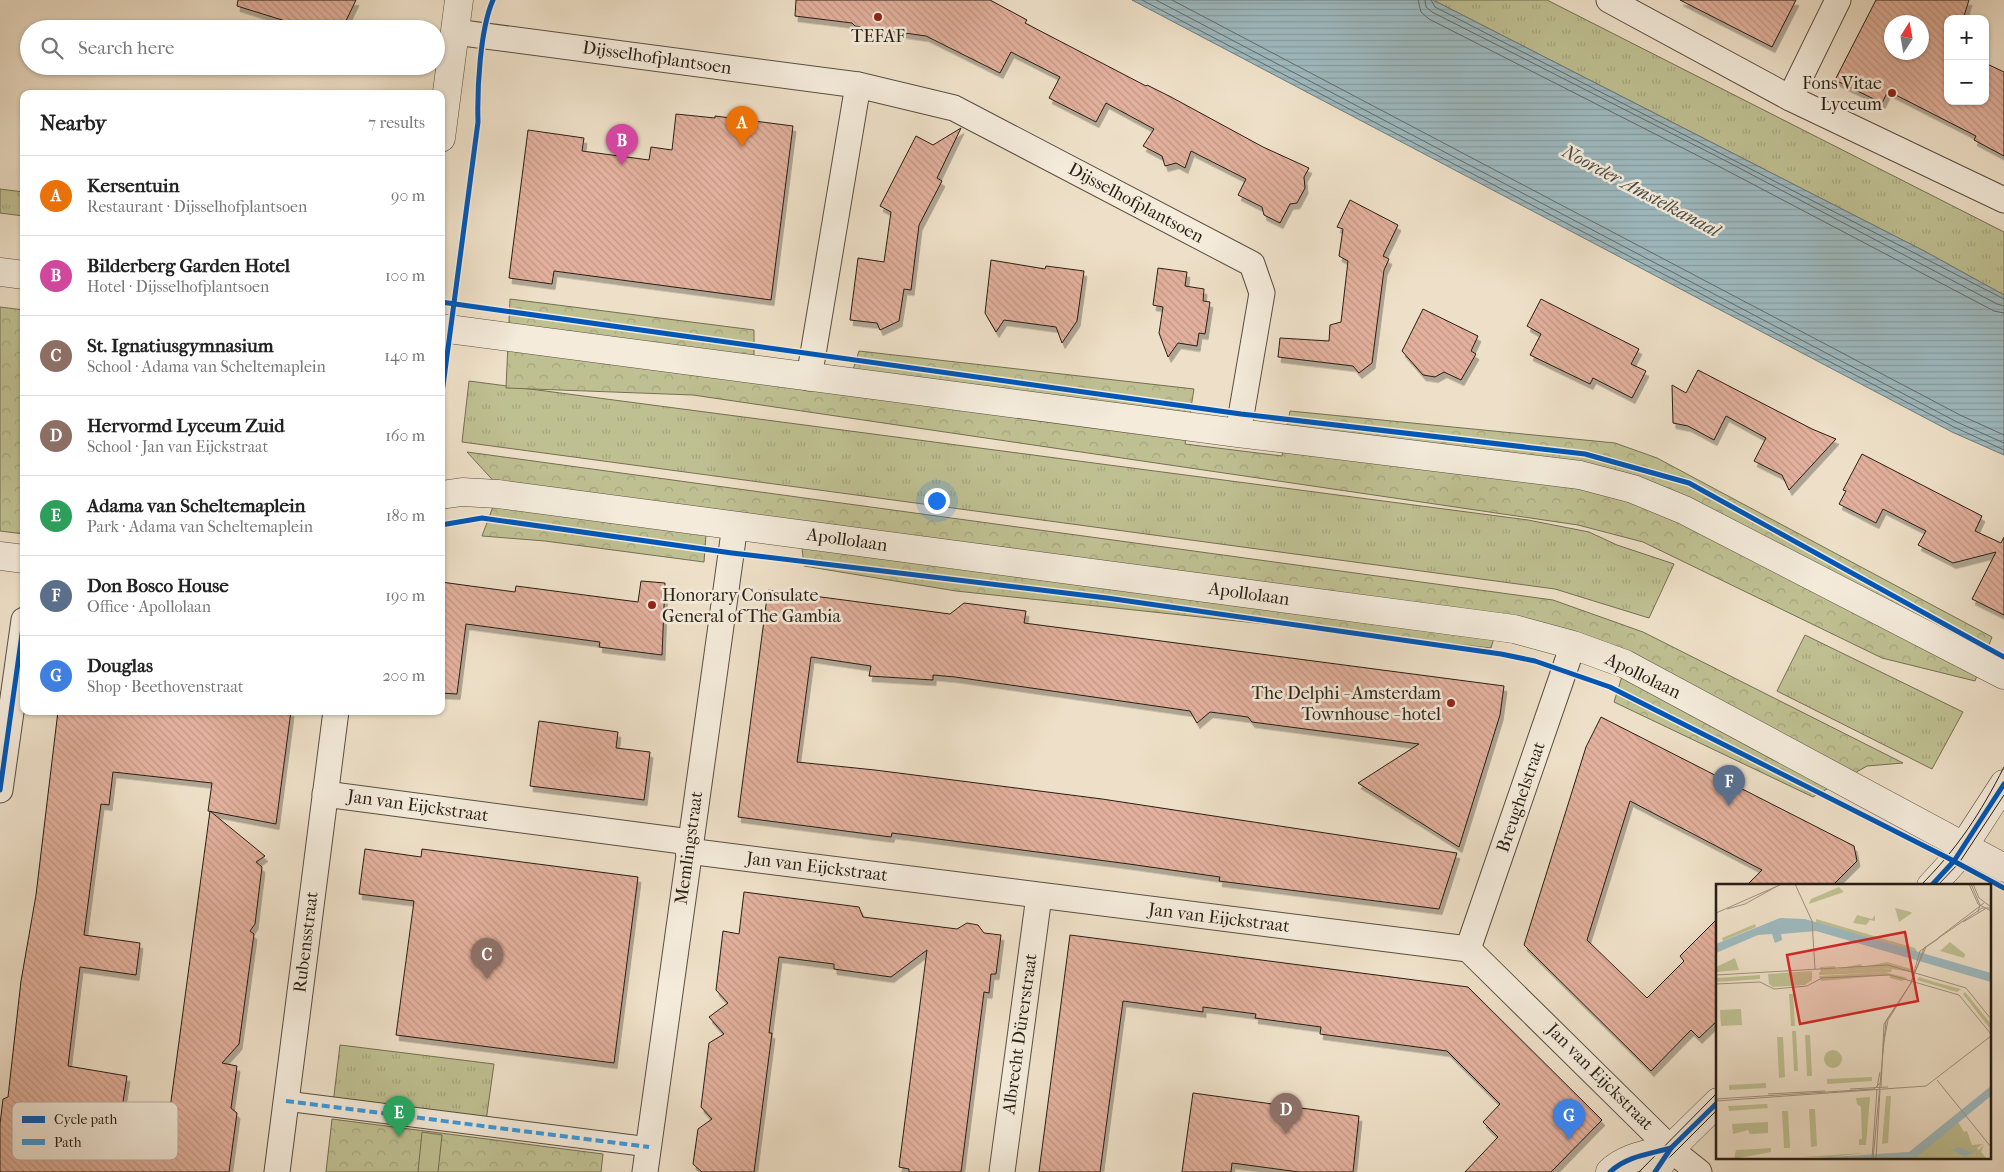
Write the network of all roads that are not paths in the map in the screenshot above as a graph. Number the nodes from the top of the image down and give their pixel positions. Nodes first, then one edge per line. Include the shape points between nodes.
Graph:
1 (459, 0) edge
2 (1609, 0) edge
3 (1838, 0) edge
4 (455, 32) junction
5 (858, 85) junction
6 (1790, 98) junction
7 (445, 108) edge
8 (2004, 200) edge
9 (0, 272) edge
10 (20, 274) edge
11 (445, 329) edge
12 (809, 378) junction
13 (1238, 433) junction
14 (445, 494) edge
15 (735, 525) junction
16 (0, 556) edge
17 (20, 558) edge
18 (17, 627) edge
19 (1573, 645) junction
20 (2004, 675) edge
21 (335, 715) edge
22 (2004, 784) edge
23 (0, 790) edge
24 (325, 794) junction
25 (689, 846) junction
26 (1964, 847) junction
27 (2004, 868) edge
28 (1933, 884) edge
29 (1039, 896) junction
30 (1468, 949) junction
31 (286, 1101) junction
32 (1716, 1104) edge
33 (649, 1147) junction
34 (1671, 1148) junction
35 (277, 1172) edge
36 (646, 1172) edge
37 (1002, 1172) edge
38 (1610, 1172) edge
39 (1655, 1172) edge
40 (1699, 1172) edge

1 - 4 street
2 - 6 street
3 - 6 street
4 - 5 street, Dijsselhofplantsoen
4 - 7 street
5 - 12 street
5 - 13 street, Dijsselhofplantsoen via 954,108 1252,264 1262,293
6 - 8 street
9 - 10 street
11 - 12 street
12 - 13 street
13 - 20 street via 1580,474 1633,489 1684,510
14 - 15 street, Apollolaan via 498,494
15 - 19 street, Apollolaan via 1514,629
15 - 25 street, Memlingstraat
16 - 17 street
18 - 23 street
19 - 26 street, Apollolaan via 1625,664
19 - 30 street, Breughelstraat
21 - 24 street, Rubensstraat
22 - 26 street
24 - 25 street, Jan van Eijckstraat
24 - 31 street, Rubensstraat
25 - 29 street, Jan van Eijckstraat
25 - 33 street, Memlingstraat
26 - 27 street, Apollolaan
26 - 28 street
29 - 30 street, Jan van Eijckstraat
29 - 37 street, Albrecht Dürerstraat
30 - 34 street, Jan van Eijckstraat
31 - 33 street
31 - 35 street, Rubensstraat
32 - 34 street
33 - 36 street, Memlingstraat
34 - 38 street via 1619,1163
34 - 39 street
34 - 40 street, Jan van Eijckstraat

